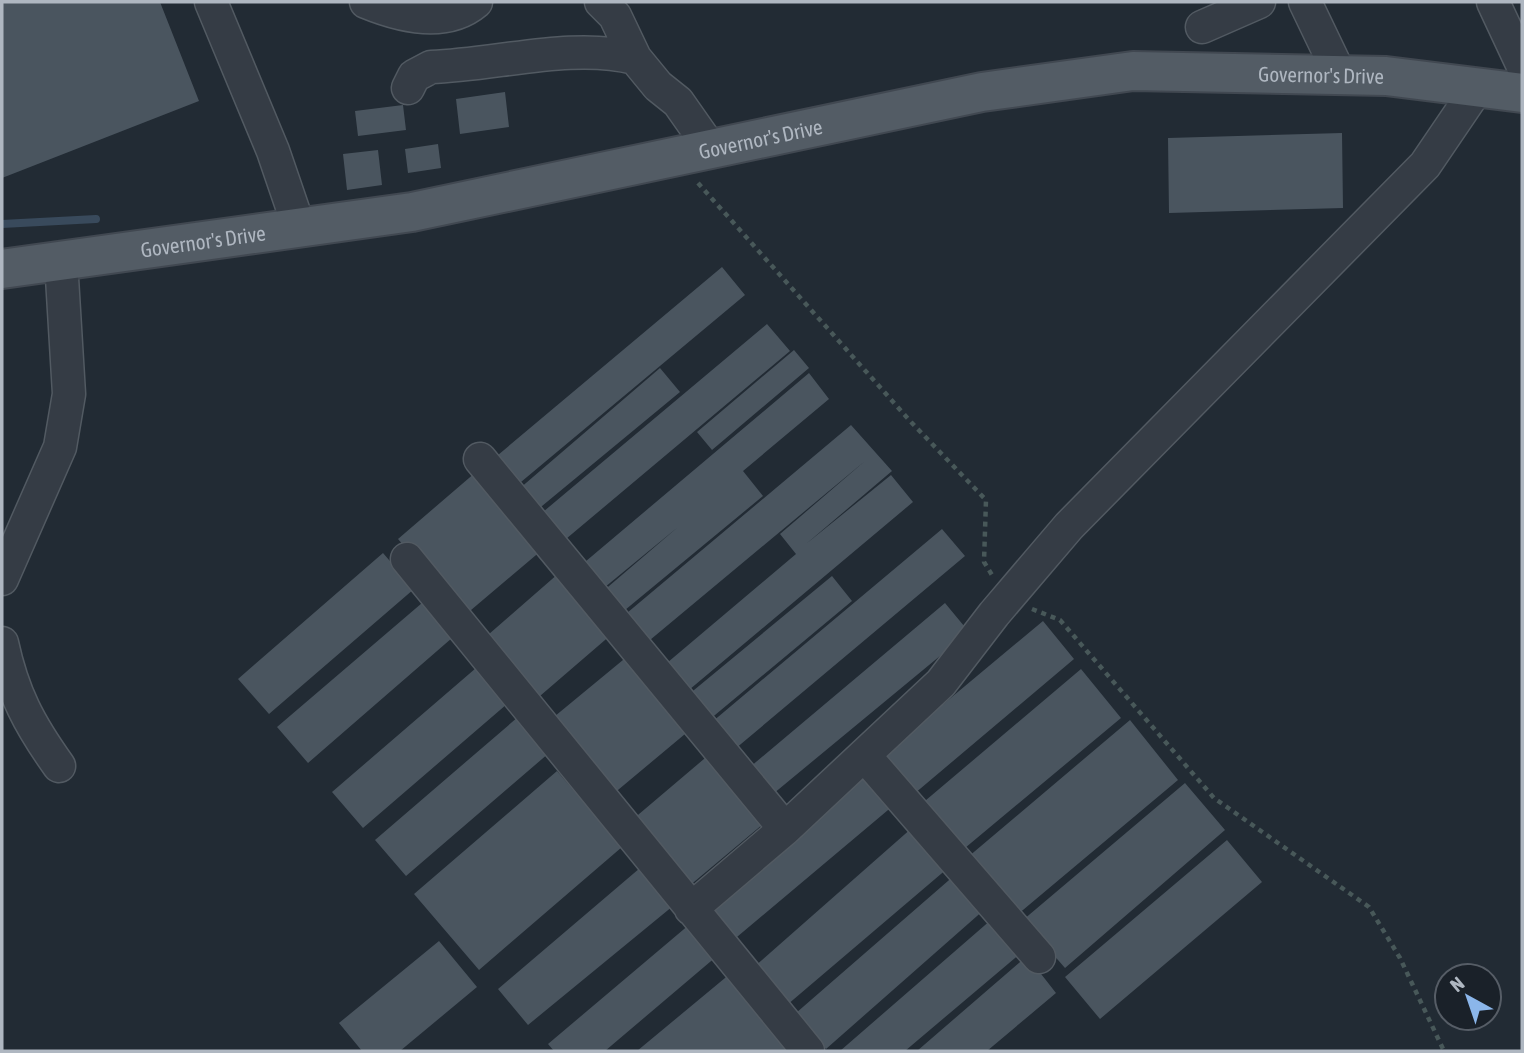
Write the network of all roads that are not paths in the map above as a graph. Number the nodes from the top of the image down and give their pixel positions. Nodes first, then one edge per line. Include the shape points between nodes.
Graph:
1 (211, 2) edge
2 (366, 2) edge
3 (477, 2) edge
4 (1259, 2) edge
5 (1305, 2) edge
6 (1493, 2) edge
7 (613, 7) edge
8 (1202, 27) dead end
9 (635, 58) junction
10 (1522, 64) edge
11 (1340, 75) junction
12 (1478, 87) junction
13 (408, 88) dead end
14 (1522, 93) edge
15 (711, 149) junction
16 (299, 227) junction
17 (61, 261) junction
18 (2, 269) edge
19 (480, 459) dead end
20 (407, 559) dead end
21 (2, 579) edge
22 (2, 643) edge
23 (864, 755) junction
24 (60, 765) dead end
25 (785, 829) junction
26 (691, 909) junction
27 (1039, 957) dead end
28 (808, 1051) edge

1 - 16 lane
2 - 3 lane via 408,15 438,17 451,16
4 - 8 lane
5 - 11 lane
6 - 10 lane
7 - 9 lane
9 - 13 lane via 584,53 432,67 414,76
9 - 15 lane via 678,102
11 - 12 main road, Governor's Drive
11 - 15 main road, Governor's Drive via 1133,71 982,92
12 - 14 main road, Governor's Drive
12 - 23 lane via 1425,164 1069,526 941,683
15 - 16 main road, Governor's Drive via 412,212
16 - 17 main road, Governor's Drive
17 - 18 main road, Governor's Drive
17 - 21 lane via 69,394 60,447
19 - 25 lane
20 - 26 lane
22 - 24 lane via 29,725
23 - 25 lane
23 - 27 lane
25 - 26 lane
26 - 28 lane

